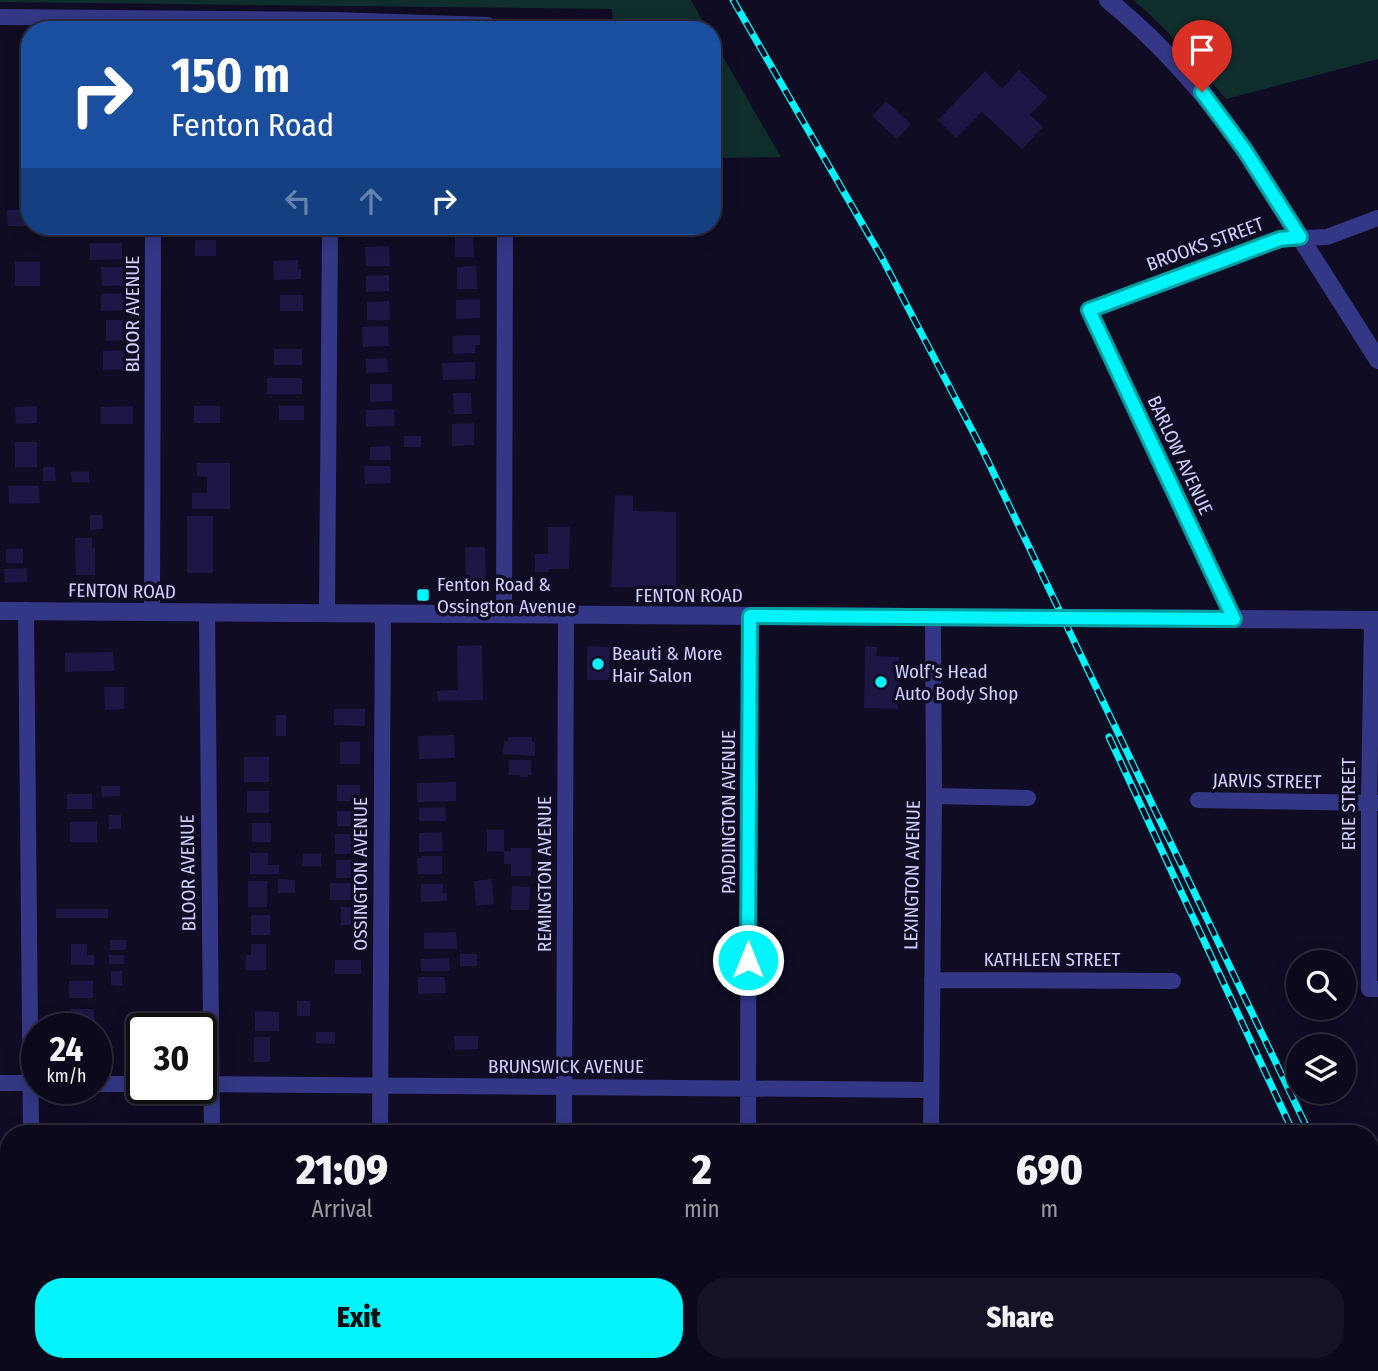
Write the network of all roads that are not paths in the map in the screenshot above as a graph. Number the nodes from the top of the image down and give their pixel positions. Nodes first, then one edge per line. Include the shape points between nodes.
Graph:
1 (1108, 0) edge
2 (0, 17) edge
3 (137, 21) edge
4 (1378, 218) edge
5 (153, 235) edge
6 (330, 235) edge
7 (505, 235) edge
8 (1300, 237) junction
9 (1089, 310) joint
10 (1378, 360) edge
11 (26, 610) junction
12 (0, 611) edge
13 (152, 612) junction
14 (207, 612) junction
15 (327, 613) junction
16 (383, 614) junction
17 (504, 614) junction
18 (566, 614) junction
19 (750, 616) junction
20 (933, 617) junction
21 (1234, 619) junction
22 (1375, 620) edge
23 (934, 796) junction
24 (1028, 798) dead end
25 (1198, 800) dead end
26 (1373, 803) edge
27 (932, 979) junction
28 (1173, 981) dead end
29 (1374, 989) edge
30 (33, 1013) edge
31 (206, 1013) edge
32 (0, 1083) edge
33 (21, 1083) edge
34 (217, 1084) edge
35 (380, 1086) junction
36 (565, 1087) junction
37 (748, 1088) junction
38 (931, 1090) junction
39 (33, 1104) edge
40 (208, 1104) edge
41 (32, 1125) edge
42 (211, 1125) edge
43 (380, 1125) edge
44 (564, 1125) edge
45 (748, 1125) edge
46 (931, 1125) edge

1 - 8 street via 1202,92
2 - 3 street
4 - 8 street, BROOKS STREET via 1327,237
5 - 13 street, BLOOR AVENUE
6 - 15 street
7 - 17 street
8 - 9 street, BROOKS STREET via 1280,239
8 - 10 street
9 - 21 street, BARLOW AVENUE
11 - 12 street, FENTON ROAD
11 - 13 street, FENTON ROAD
11 - 30 street
13 - 14 street, FENTON ROAD
14 - 15 street, FENTON ROAD
14 - 31 street, BLOOR AVENUE
15 - 16 street, FENTON ROAD
16 - 17 street, FENTON ROAD
16 - 35 street, OSSINGTON AVENUE
17 - 18 street, FENTON ROAD
18 - 19 street, FENTON ROAD
18 - 36 street, REMINGTON AVENUE
19 - 20 street, FENTON ROAD
19 - 37 street, PADDINGTON AVENUE
20 - 21 street, FENTON ROAD
20 - 23 street, LEXINGTON AVENUE
21 - 22 street, FENTON ROAD
22 - 26 street, ERIE STREET
23 - 24 street
23 - 27 street, LEXINGTON AVENUE
25 - 26 street, JARVIS STREET
26 - 29 street, ERIE STREET
27 - 28 street, KATHLEEN STREET
27 - 38 street, LEXINGTON AVENUE
32 - 33 street
34 - 35 street, BRUNSWICK AVENUE
35 - 36 street, BRUNSWICK AVENUE
35 - 43 street, OSSINGTON AVENUE
36 - 37 street, BRUNSWICK AVENUE
36 - 44 street, REMINGTON AVENUE
37 - 38 street, BRUNSWICK AVENUE
37 - 45 street, PADDINGTON AVENUE
38 - 46 street, LEXINGTON AVENUE
39 - 41 street
40 - 42 street, BLOOR AVENUE

